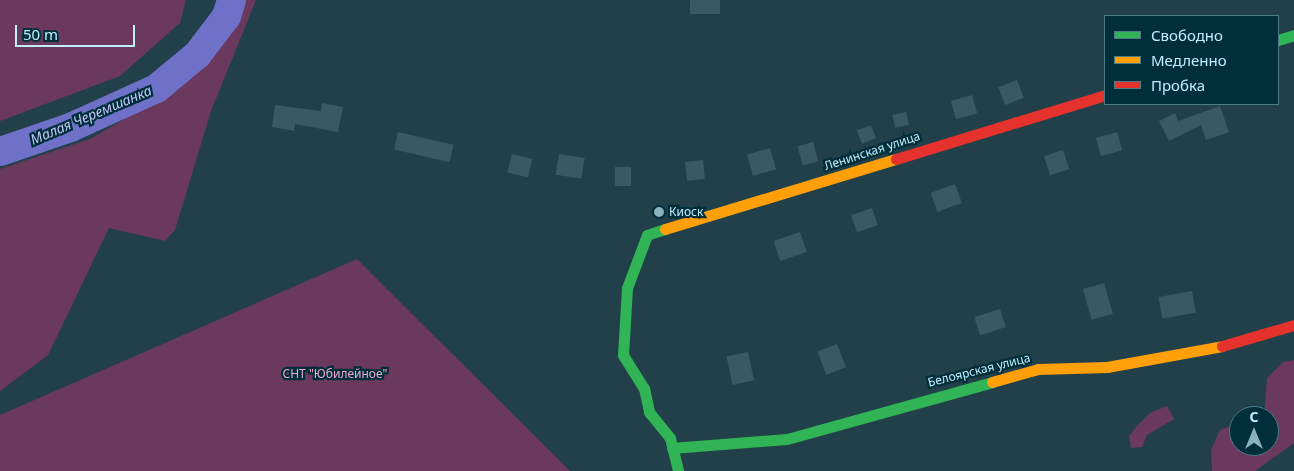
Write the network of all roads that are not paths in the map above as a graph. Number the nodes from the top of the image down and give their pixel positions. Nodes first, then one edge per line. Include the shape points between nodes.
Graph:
1 (1294, 35) edge
2 (1279, 40) edge
3 (1104, 95) edge
4 (1294, 324) edge
5 (672, 448) junction
6 (678, 471) edge

1 - 2 street
3 - 5 street, Ленинская улица via 647,236 626,288 623,355
4 - 5 street, Белоярская улица via 1246,342 1107,367 1038,369 787,439
5 - 6 street

